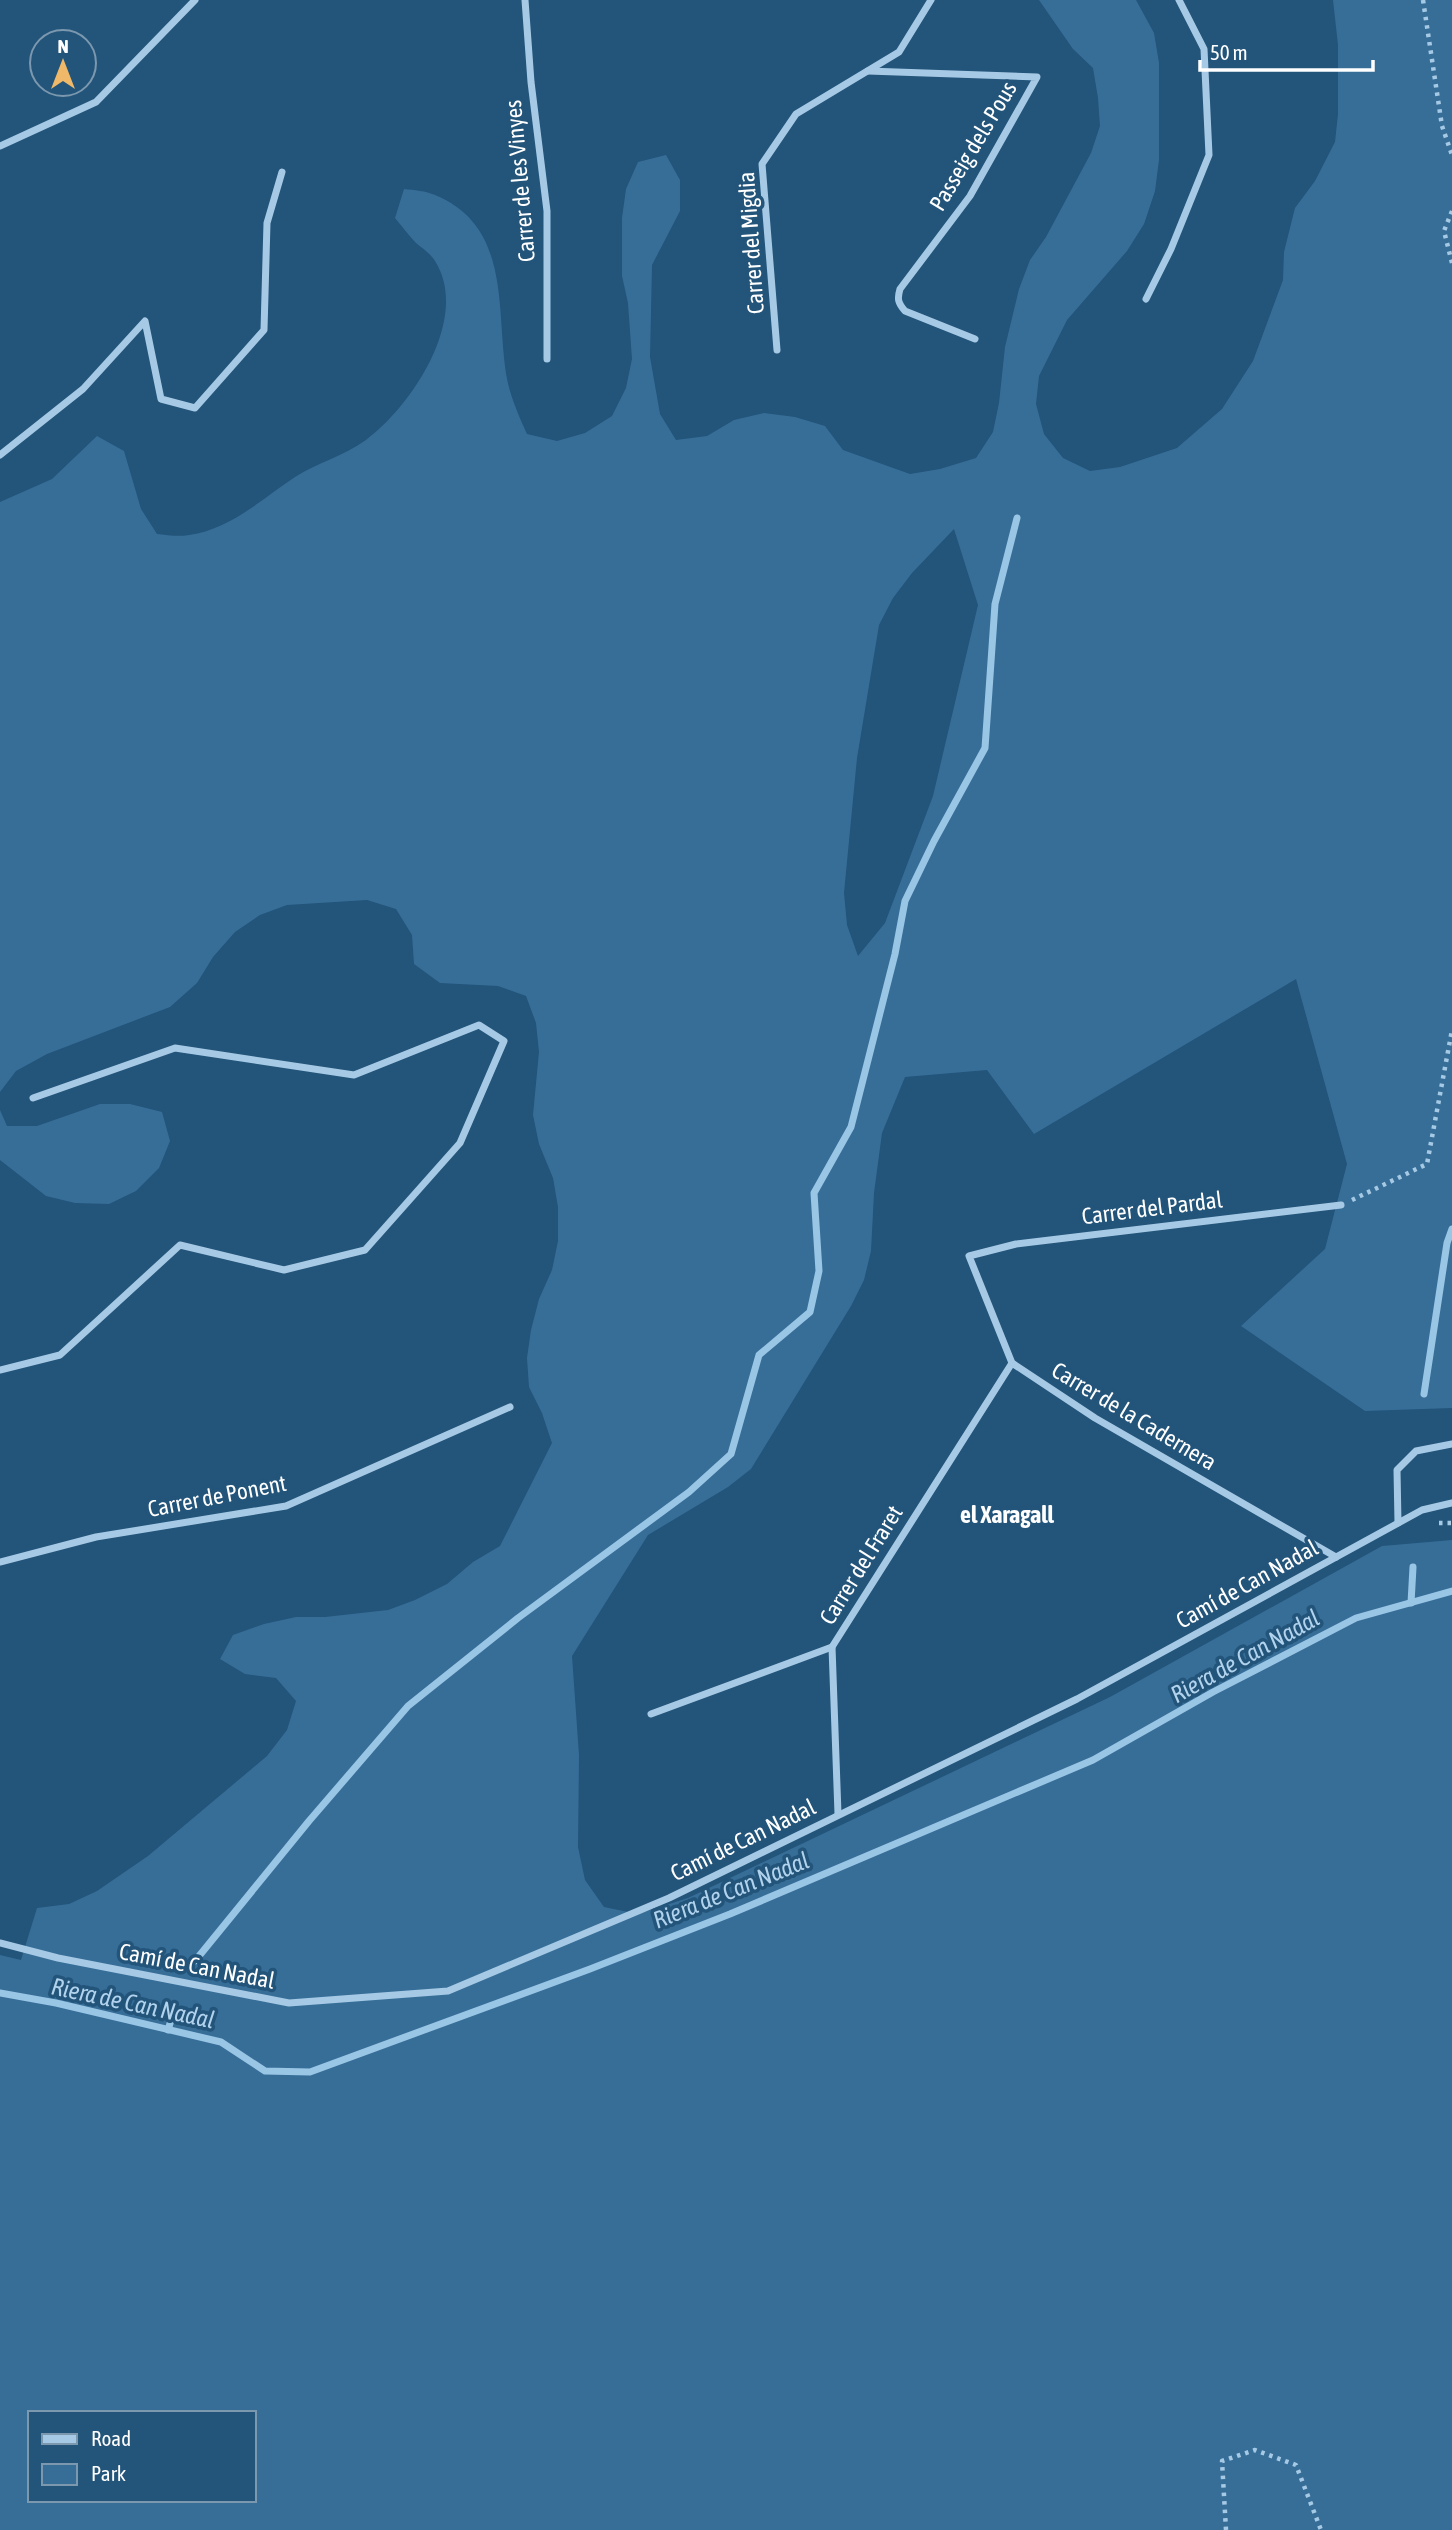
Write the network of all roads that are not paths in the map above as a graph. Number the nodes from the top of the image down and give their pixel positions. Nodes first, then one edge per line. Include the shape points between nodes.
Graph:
1 (195, 0) edge
2 (525, 0) edge
3 (931, 0) edge
4 (1179, 0) edge
5 (868, 71) junction
6 (0, 146) edge
7 (282, 172) dead end
8 (1146, 299) dead end
9 (975, 339) dead end
10 (778, 350) dead end
11 (547, 359) dead end
12 (0, 455) edge
13 (33, 1098) dead end
14 (1341, 1205) road end
15 (1012, 1363) junction
16 (0, 1370) edge
17 (510, 1408) dead end
18 (1452, 1444) edge
19 (1452, 1503) edge
20 (1398, 1523) junction
21 (1336, 1557) junction
22 (0, 1562) edge
23 (832, 1647) junction
24 (651, 1714) dead end
25 (838, 1814) junction
26 (0, 1943) edge

1 - 6 street via 96,102
2 - 11 street, Carrer de les Vinyes via 547,211
3 - 5 street, Carrer del Migdia via 899,52
4 - 8 street via 1204,49 1209,155
5 - 9 street, Passeig dels Pous via 1037,77 970,195 898,296 905,311
5 - 10 street, Carrer del Migdia via 796,114 762,164
7 - 12 street via 267,223 264,330 195,408 161,399 145,321 83,389
13 - 16 street via 175,1048 354,1074 479,1025 503,1041 460,1143 365,1250 284,1270 180,1245 60,1355
14 - 15 street, Carrer del Pardal via 1016,1244 969,1256
15 - 21 street, Carrer de la Cadernera via 1095,1418
15 - 23 street, Carrer del Fraret
17 - 22 street, Carrer de Ponent via 286,1506 96,1537
18 - 20 street via 1416,1451 1397,1470
19 - 20 street, Camí de Can Nadal via 1422,1510
20 - 21 street, Camí de Can Nadal
21 - 25 street, Camí de Can Nadal via 1077,1699
23 - 24 street
23 - 25 street, Carrer del Fraret
25 - 26 street, Camí de Can Nadal via 669,1898 448,1991 289,2003

